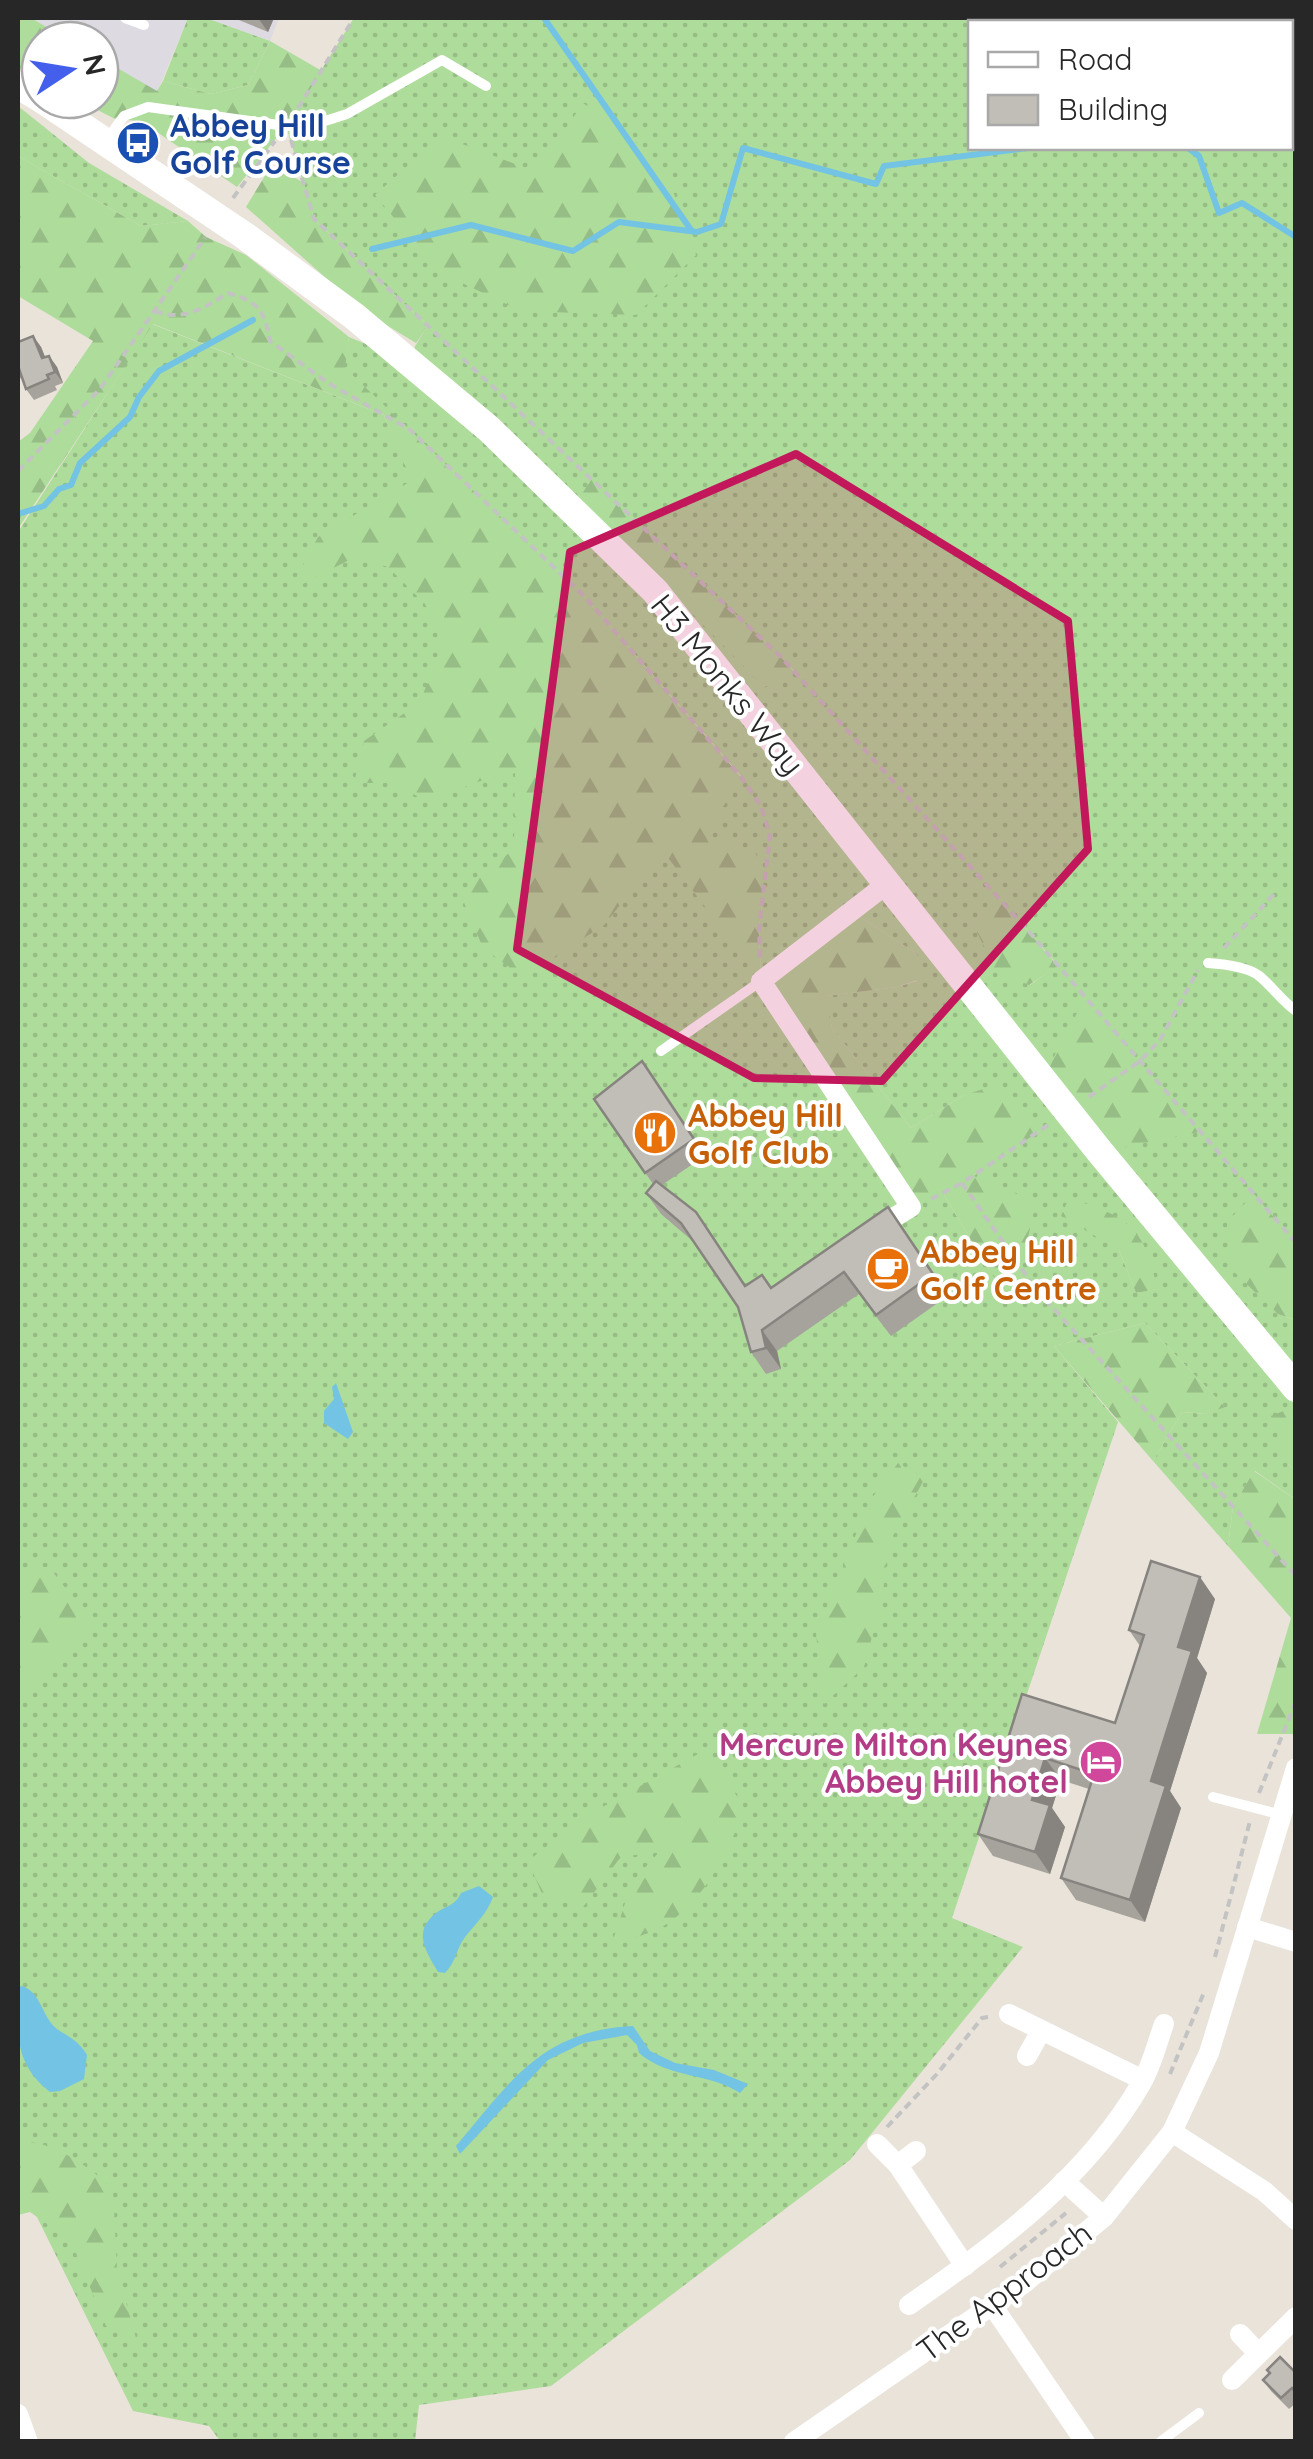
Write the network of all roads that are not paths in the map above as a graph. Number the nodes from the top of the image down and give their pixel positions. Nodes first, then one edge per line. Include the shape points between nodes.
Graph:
1 (125, 18) edge
2 (144, 25) dead end
3 (486, 86) dead end
4 (71, 120) edge
5 (104, 143) junction
6 (888, 882) junction
7 (1208, 962) dead end
8 (760, 981) junction
9 (1296, 1011) edge
10 (661, 1051) dead end
11 (851, 1243) edge
12 (1296, 1388) edge
13 (1296, 1768) edge
14 (1214, 1797) dead end
15 (1282, 1814) junction
16 (1247, 1927) junction
17 (1296, 1942) edge
18 (1009, 2014) road end
19 (1164, 2024) dead end
20 (1041, 2031) junction
21 (1027, 2056) dead end
22 (1144, 2080) junction
23 (1172, 2132) junction
24 (877, 2144) road end
25 (916, 2152) dead end
26 (898, 2165) junction
27 (1064, 2181) junction
28 (1104, 2217) junction
29 (1296, 2220) edge
30 (965, 2266) junction
31 (992, 2305) junction
32 (910, 2306) dead end
33 (1296, 2317) edge
34 (1240, 2334) dead end
35 (1258, 2353) junction
36 (1232, 2380) dead end
37 (1200, 2413) dead end
38 (18, 2414) edge
39 (28, 2442) edge
40 (794, 2442) edge
41 (1085, 2442) edge
42 (1160, 2442) edge

1 - 2 lane
3 - 5 lane via 442,60 322,122 286,126 148,106 124,116
4 - 5 street, H3 Monks Way
5 - 6 street, H3 Monks Way via 354,316 489,429 655,591
6 - 8 street
6 - 12 street, H3 Monks Way
7 - 9 lane via 1257,974
8 - 10 lane
8 - 11 street via 911,1206
13 - 15 street, The Approach
14 - 15 lane
15 - 16 street, The Approach
16 - 17 street
16 - 23 street, The Approach via 1209,2053
18 - 20 street
19 - 22 street
20 - 21 street
20 - 22 street
22 - 27 street
23 - 28 street, The Approach
23 - 29 street via 1264,2191
24 - 26 street
25 - 26 street
26 - 30 street
27 - 28 street
27 - 30 street
28 - 31 street, The Approach
30 - 32 street
31 - 40 street, The Approach
31 - 41 street
33 - 35 street
34 - 35 street
35 - 36 street
37 - 42 lane
38 - 39 street

